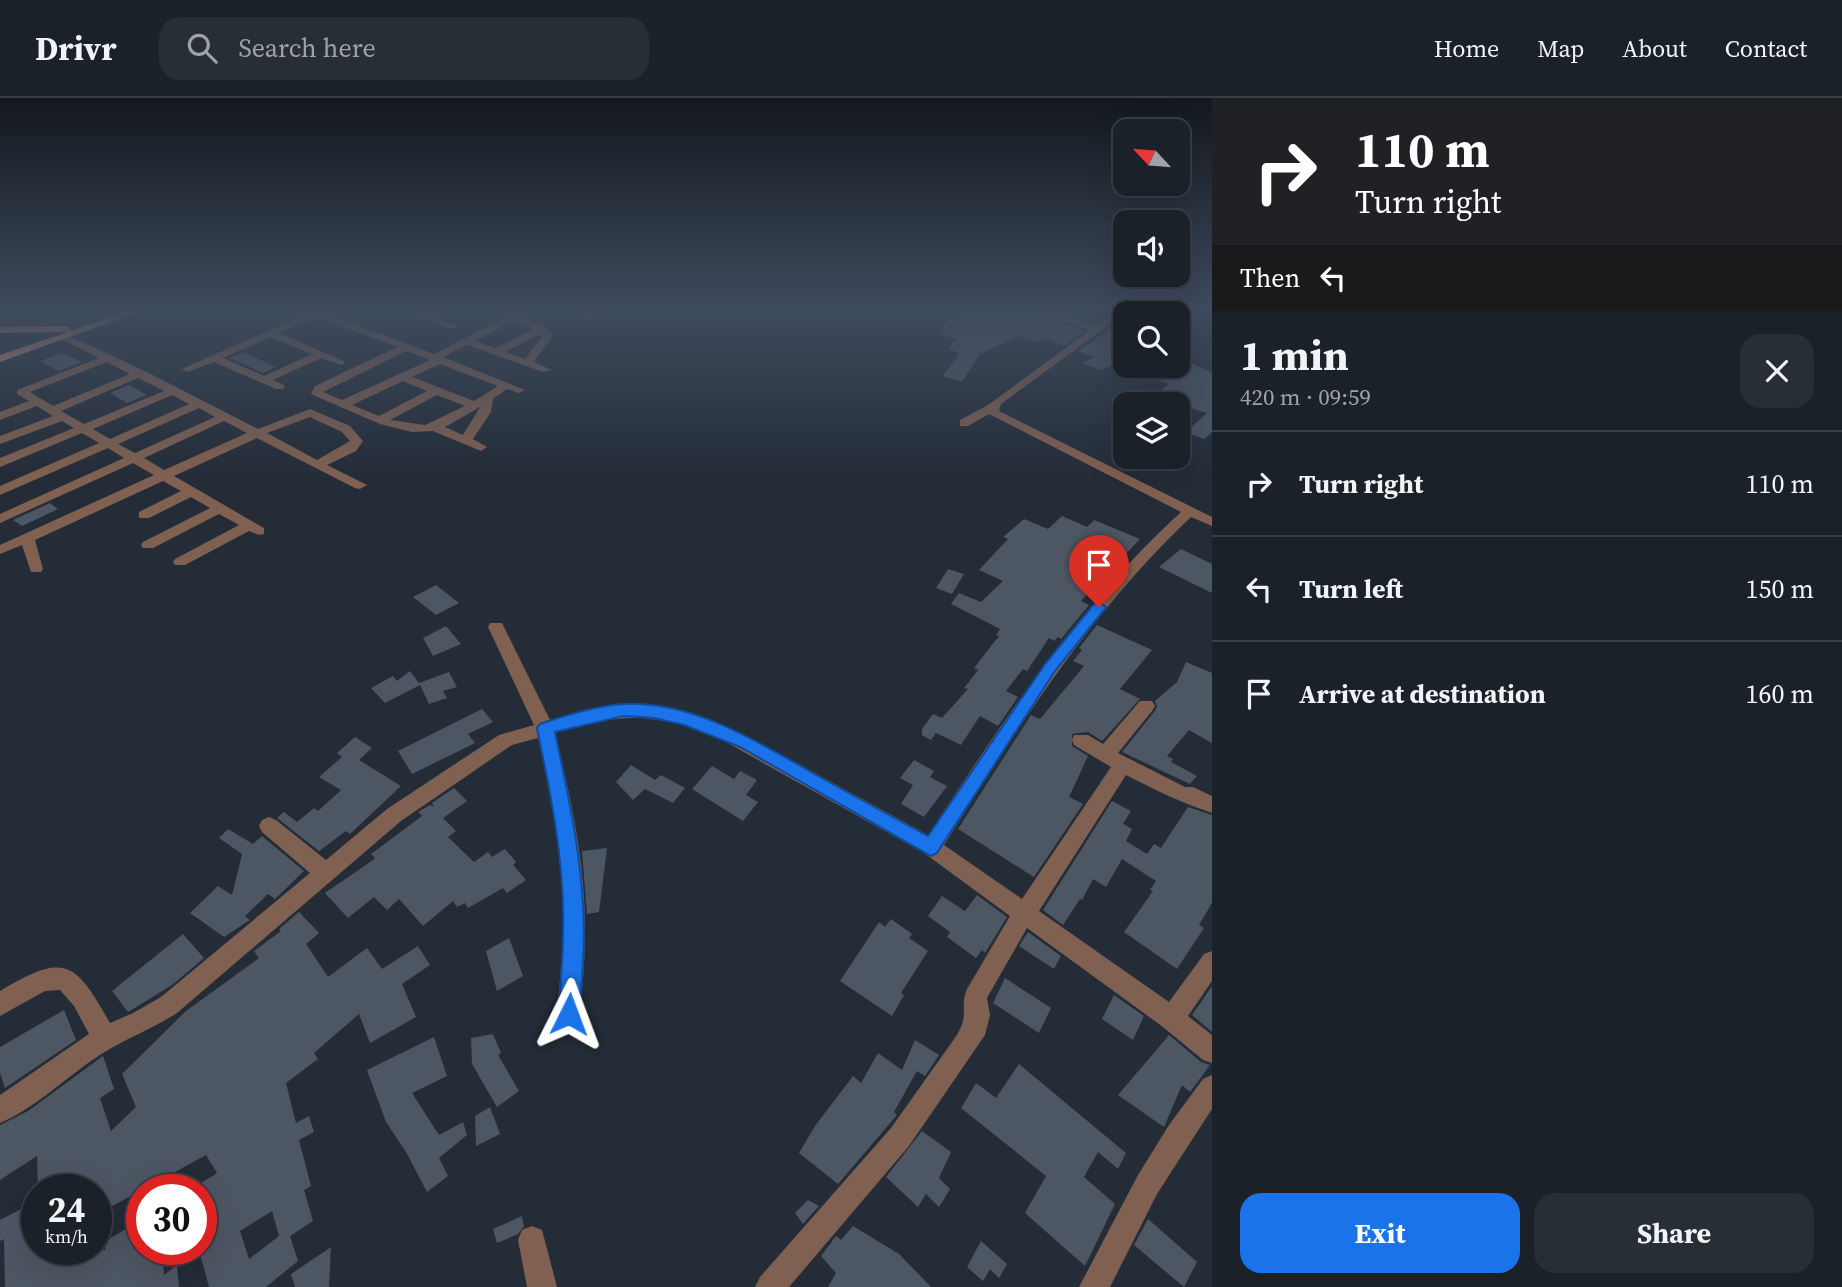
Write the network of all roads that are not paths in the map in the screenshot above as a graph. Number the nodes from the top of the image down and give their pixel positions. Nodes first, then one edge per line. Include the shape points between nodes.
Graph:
1 (86, 366) edge
2 (127, 366) edge
3 (193, 366) edge
4 (233, 366) edge
5 (294, 366) edge
6 (366, 366) edge
7 (424, 366) edge
8 (456, 366) edge
9 (537, 366) edge
10 (1047, 366) edge
11 (187, 369) dead end
12 (547, 370) dead end
13 (493, 371) dead end
14 (141, 373) junction
15 (482, 377) junction
16 (404, 378) junction
17 (264, 380) junction
18 (506, 385) junction
19 (280, 387) dead end
20 (175, 390) junction
21 (519, 390) dead end
22 (435, 391) junction
23 (486, 399) junction
24 (38, 402) junction
25 (201, 403) junction
26 (342, 405) junction
27 (473, 405) junction
28 (992, 407) junction
29 (59, 412) junction
30 (0, 416) edge
31 (223, 417) junction
32 (380, 421) junction
33 (964, 423) dead end
34 (433, 426) junction
35 (85, 428) junction
36 (257, 433) junction
37 (0, 440) edge
38 (465, 440) junction
39 (107, 444) junction
40 (481, 447) dead end
41 (136, 459) junction
42 (0, 463) edge
43 (317, 465) junction
44 (161, 475) junction
45 (360, 485) dead end
46 (0, 491) edge
47 (190, 492) junction
48 (220, 508) junction
49 (1190, 511) junction
50 (144, 515) dead end
51 (0, 519) edge
52 (1212, 522) edge
53 (27, 538) junction
54 (148, 545) dead end
55 (0, 550) edge
56 (180, 562) dead end
57 (36, 569) dead end
58 (496, 627) dead end
59 (1146, 706) dead end
60 (540, 729) junction
61 (1082, 740) dead end
62 (1115, 759) junction
63 (1212, 805) edge
64 (269, 826) dead end
65 (931, 848) junction
66 (325, 872) junction
67 (1026, 914) junction
68 (1212, 962) edge
69 (0, 1004) edge
70 (569, 1014) dead end
71 (1172, 1018) junction
72 (105, 1038) junction
73 (1212, 1051) edge
74 (1212, 1088) edge
75 (0, 1110) edge
76 (532, 1240) dead end
77 (542, 1287) edge
78 (770, 1287) edge
79 (1094, 1287) edge

1 - 24 street via 21,392
2 - 14 street
3 - 11 street
4 - 17 street
5 - 17 street
6 - 26 street via 316,391
7 - 16 street
8 - 15 street
9 - 12 street
10 - 28 street
13 - 15 street
14 - 20 street
14 - 29 street
15 - 18 street
16 - 22 street
16 - 26 street
17 - 19 street
18 - 21 street
18 - 23 street
20 - 25 street
20 - 35 street
22 - 27 street
22 - 32 street
23 - 27 street
23 - 38 street via 485,412
24 - 29 street
24 - 30 street
25 - 31 street
25 - 39 street
26 - 32 street
27 - 34 street
28 - 33 street
28 - 49 street via 1001,419
29 - 35 street
29 - 37 street
31 - 36 street
31 - 41 street
32 - 34 street via 416,428
34 - 38 street
35 - 39 street
35 - 42 street
36 - 43 street
36 - 43 street via 306,413 346,429 358,441
36 - 44 street
38 - 40 street
39 - 41 street
39 - 46 street
41 - 44 street
41 - 51 street
43 - 45 street
44 - 47 street
44 - 53 street
47 - 48 street
47 - 50 street
48 - 54 street
48 - 56 street via 254,528
49 - 52 street
49 - 65 street via 1148,547 1050,667
53 - 55 street
53 - 57 street
58 - 60 street
59 - 62 street
60 - 65 street via 624,710 687,719 746,743
60 - 66 street via 506,740 394,815
60 - 70 street via 559,790 570,870 574,932
61 - 62 street
62 - 63 street
62 - 67 street
64 - 66 street
65 - 67 street
66 - 72 street via 169,1005
67 - 71 street
67 - 78 street via 975,998 976,1027 966,1044 900,1137
68 - 71 street
69 - 72 street via 33,984 65,977 74,983
71 - 73 street
72 - 75 street
74 - 79 street via 1135,1206
76 - 77 street

